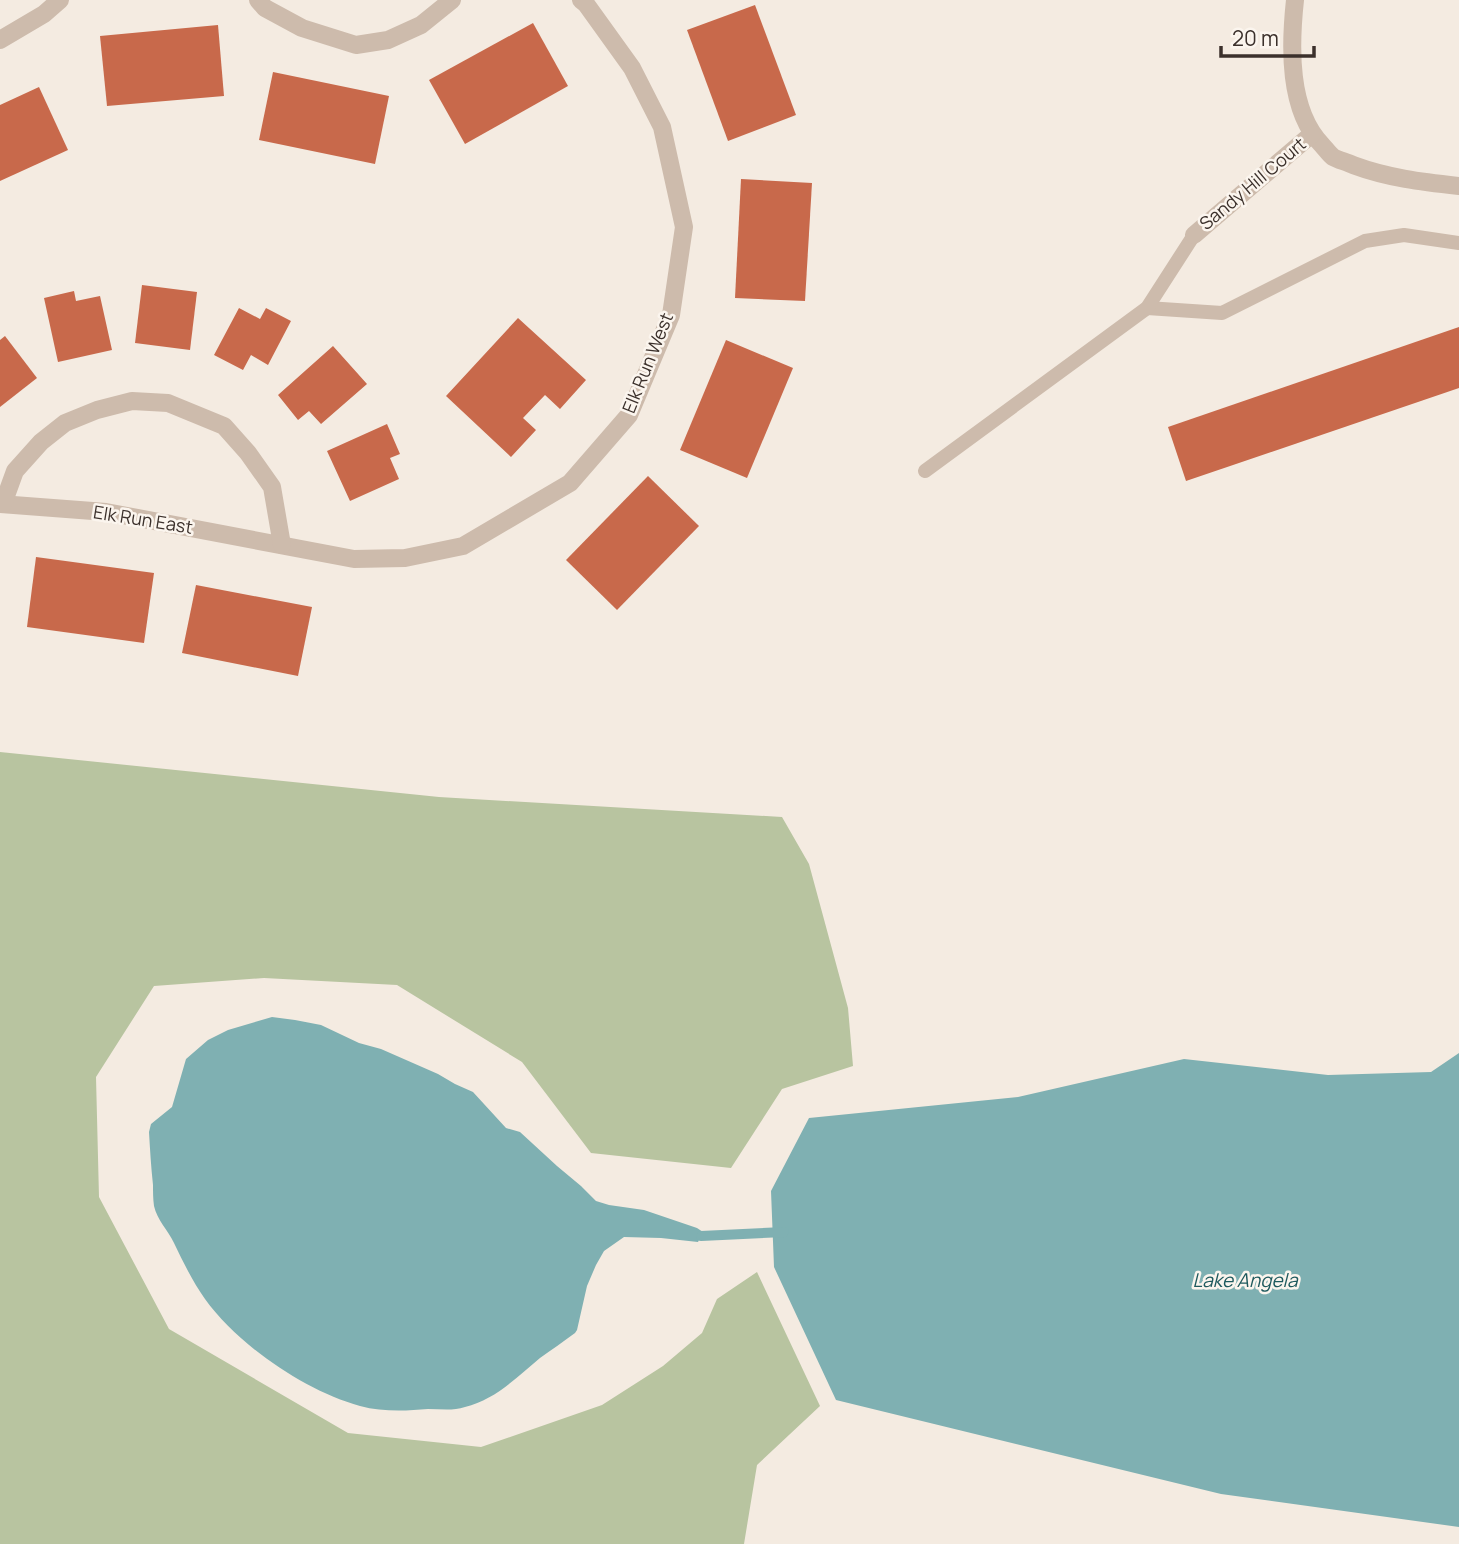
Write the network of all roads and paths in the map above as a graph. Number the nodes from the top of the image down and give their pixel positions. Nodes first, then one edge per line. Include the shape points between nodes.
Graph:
1 (60, 0) edge
2 (258, 0) edge
3 (452, 0) edge
4 (581, 0) edge
5 (1295, 0) edge
6 (0, 40) edge
7 (1312, 134) junction
8 (1459, 186) edge
9 (1194, 235) joint
10 (1459, 243) edge
11 (1147, 307) junction
12 (925, 471) dead end
13 (1, 504) edge
14 (282, 545) junction
15 (463, 545) joint

1 - 6 street
2 - 3 street via 302,28 356,45 388,40 421,25
4 - 15 street, Elk Run West via 632,68 662,127 684,227 671,315 629,415 570,483
5 - 7 street via 1293,63 1300,107
7 - 8 street via 1333,157 1370,171
7 - 9 street, Sandy Hill Court
9 - 11 lane
10 - 11 lane via 1404,235 1365,241 1222,313
11 - 12 lane
13 - 14 street, Elk Run East via 106,512
13 - 14 street, Elk Run East via 15,471 65,423 132,401 169,403 224,426 248,453 272,487
14 - 15 street, Elk Run East via 354,559 405,558

